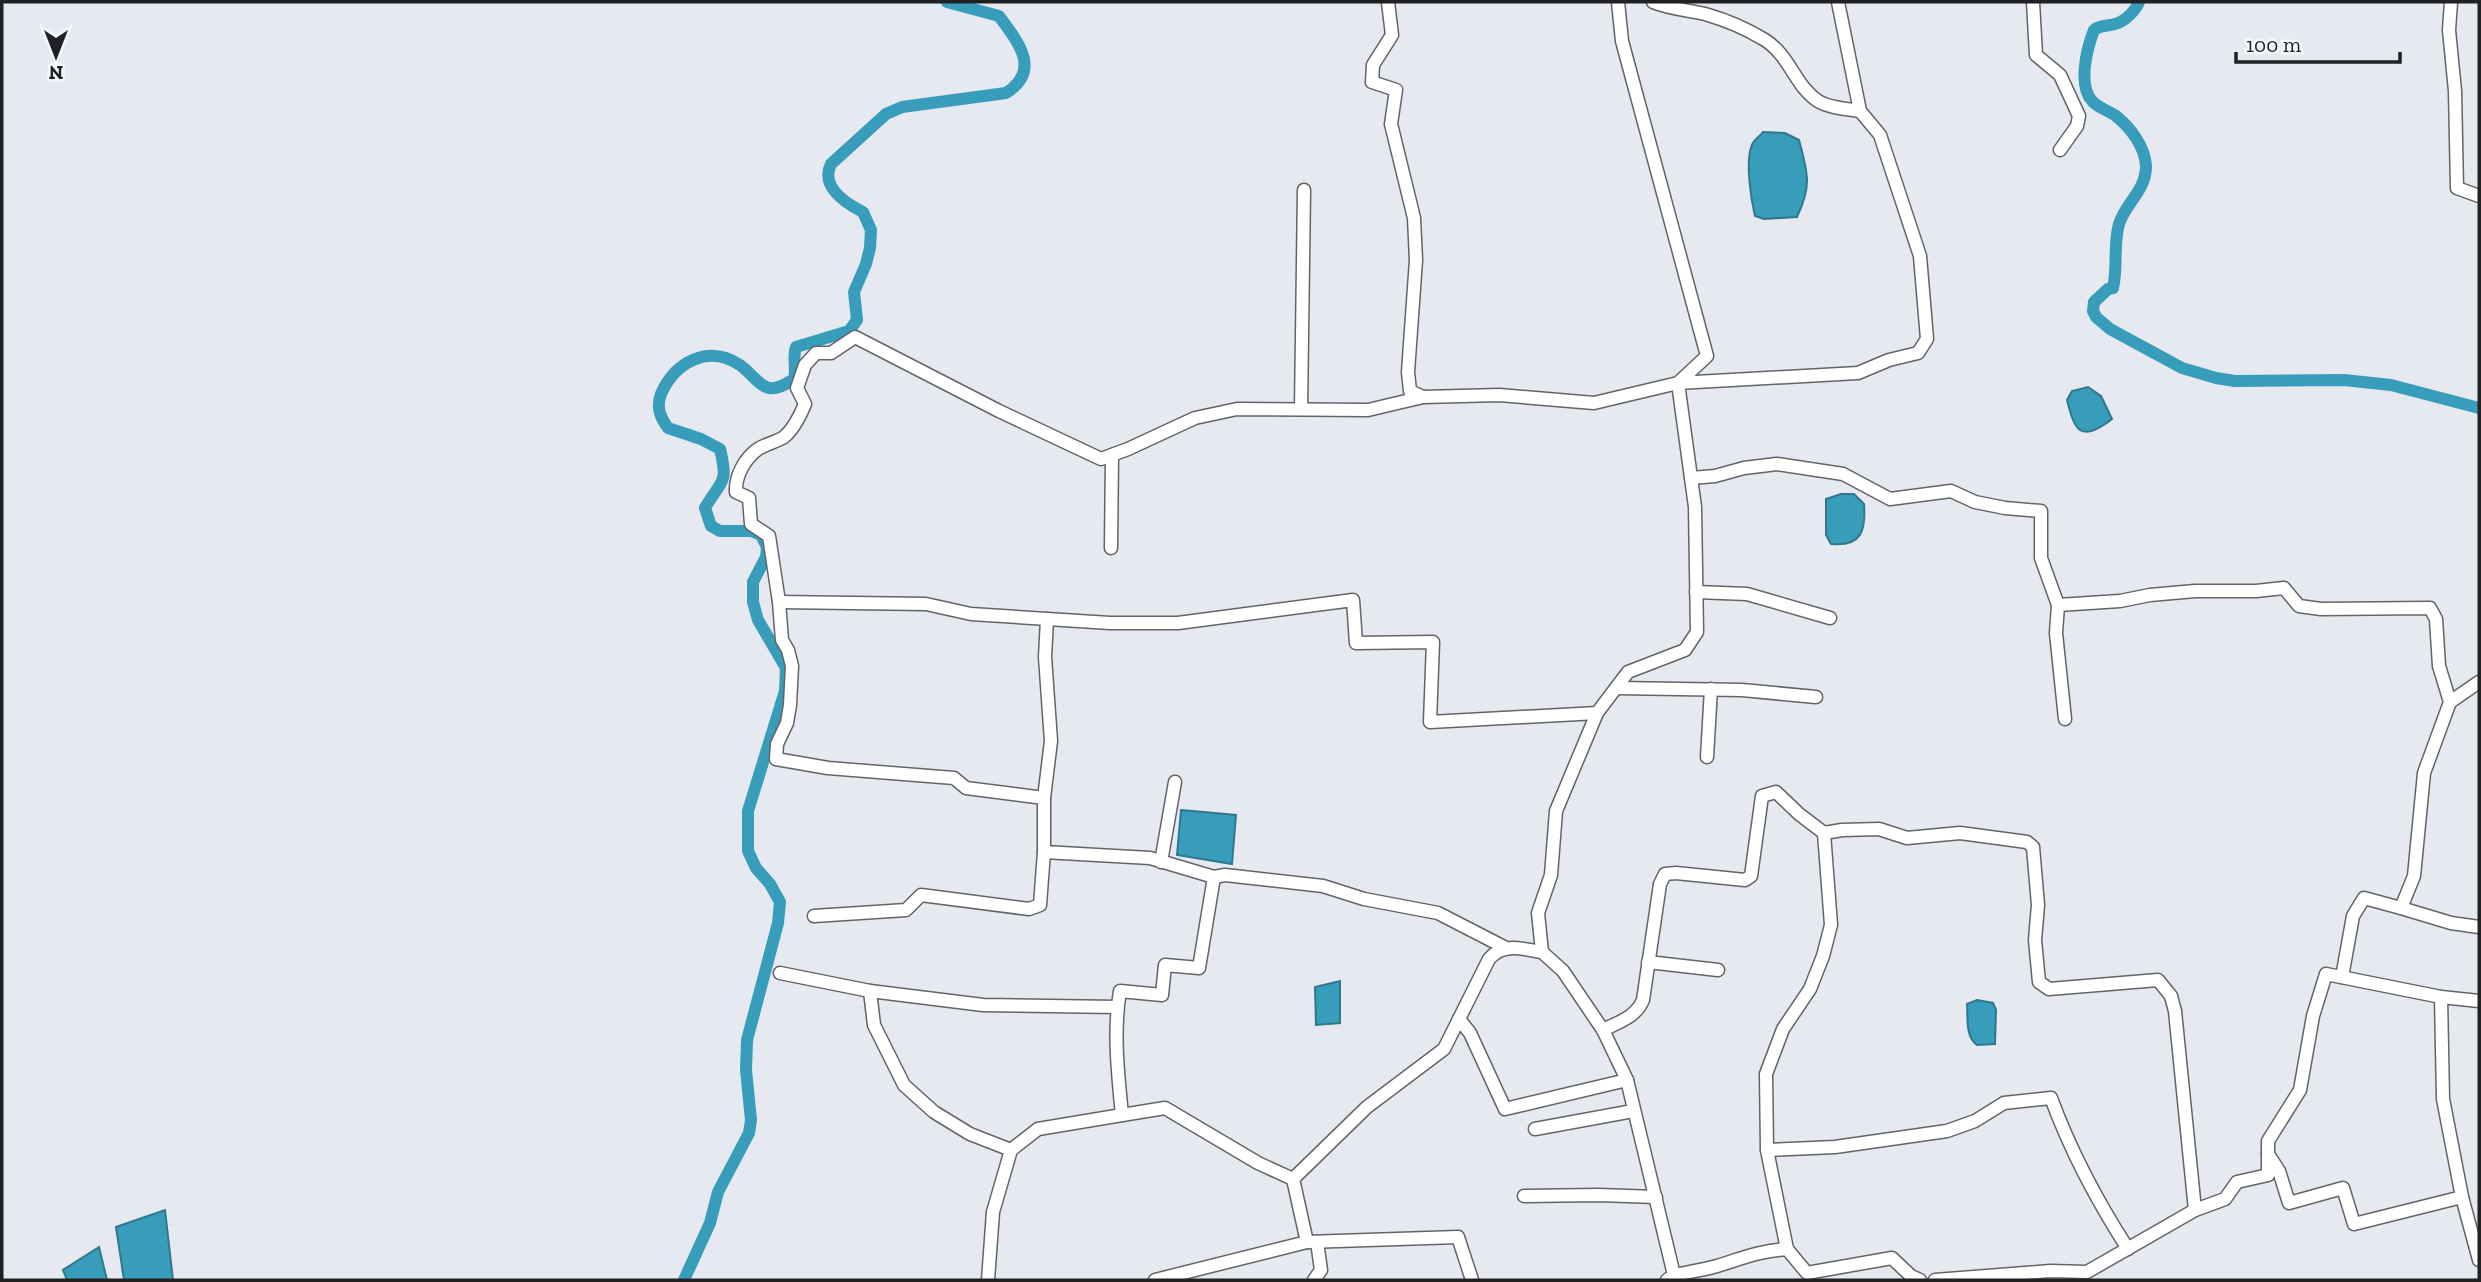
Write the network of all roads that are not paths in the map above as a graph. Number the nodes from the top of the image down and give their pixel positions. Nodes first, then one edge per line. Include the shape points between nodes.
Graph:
1 (1388, 2) edge
2 (1618, 2) edge
3 (1653, 2) edge
4 (1838, 2) edge
5 (2033, 2) edge
6 (2451, 2) edge
7 (1860, 111) junction
8 (2060, 150) dead end
9 (1304, 190) dead end
10 (2479, 196) edge
11 (1678, 383) junction
12 (1423, 397) junction
13 (1301, 409) junction
14 (1112, 455) junction
15 (1691, 478) junction
16 (1111, 548) dead end
17 (1696, 592) junction
18 (779, 602) junction
19 (2058, 605) junction
20 (1830, 618) dead end
21 (1047, 619) junction
22 (2479, 682) edge
23 (1616, 688) junction
24 (1711, 689) junction
25 (1816, 697) dead end
26 (2450, 702) junction
27 (1597, 713) junction
28 (2065, 719) dead end
29 (1707, 757) dead end
30 (1175, 782) dead end
31 (1044, 798) junction
32 (1825, 833) junction
33 (1044, 852) junction
34 (1161, 862) junction
35 (1214, 877) junction
36 (2401, 908) junction
37 (814, 916) dead end
38 (2479, 927) edge
39 (1504, 947) junction
40 (1542, 952) junction
41 (1648, 962) junction
42 (1718, 970) dead end
43 (780, 973) dead end
44 (2342, 977) junction
45 (870, 991) junction
46 (2441, 997) junction
47 (2479, 1001) edge
48 (1117, 1007) junction
49 (1459, 1019) junction
50 (1603, 1030) junction
51 (1627, 1080) junction
52 (1633, 1111) junction
53 (1122, 1115) junction
54 (1535, 1129) dead end
55 (1011, 1150) junction
56 (1767, 1150) junction
57 (2268, 1154) junction
58 (1293, 1179) junction
59 (1524, 1196) dead end
60 (1656, 1197) junction
61 (2462, 1197) junction
62 (2195, 1210) junction
63 (2474, 1224) edge
64 (1312, 1242) junction
65 (1787, 1249) junction
66 (2129, 1249) junction
67 (2479, 1260) edge
68 (2089, 1276) edge
69 (1671, 1277) edge
70 (1808, 1277) edge
71 (988, 1280) edge
72 (1155, 1280) edge
73 (1314, 1280) edge
74 (1472, 1280) edge
75 (1920, 1280) edge
76 (1935, 1280) edge

1 - 12 street via 1392,35 1373,65 1372,82 1396,90 1391,124 1414,218 1416,260 1408,372 1410,391
2 - 11 street via 1622,41 1707,356
3 - 7 street via 1736,25 1768,41 1820,103
4 - 7 street
5 - 8 street via 2036,55 2060,75 2079,116 2077,127
6 - 10 street via 2457,188
7 - 11 street via 1880,135 1920,256 1927,339 1918,353 1858,373
9 - 13 street
11 - 12 street via 1594,403 1499,396
11 - 15 street
12 - 13 street via 1368,410
13 - 14 street via 1237,408 1195,418
14 - 16 street
14 - 18 street via 1101,459 855,337 831,353 816,353 805,365 797,388 805,404 799,419 782,438 757,450 743,466 736,484 736,492 749,498 751,524 769,536
15 - 17 street
15 - 19 street via 1777,464 1843,474 1890,499 1951,491 1975,502 2041,511 2041,558
17 - 20 street via 1747,594
17 - 23 street via 1697,632 1685,650 1628,672
18 - 21 street via 926,604 971,614
18 - 31 street via 792,681 787,723 776,758 828,768 954,778 966,788
19 - 26 street via 2195,591 2284,588 2299,606 2430,608 2437,619 2439,666
19 - 28 street via 2056,633
21 - 27 street via 1178,623 1353,600 1356,643 1433,642 1430,722
21 - 31 street via 1051,741
22 - 26 street
23 - 24 street
23 - 27 street
24 - 25 street
24 - 29 street
26 - 36 street via 2424,774 2414,876
27 - 40 street via 1556,811 1551,875 1538,913
30 - 34 street
31 - 33 street
32 - 41 street via 1776,792 1762,796 1751,876 1745,880 1665,874
32 - 56 street via 1831,925 1810,989 1783,1029 1766,1074
32 - 62 street via 1879,829 1907,838 1960,833 2027,842 2033,847 2039,982 2049,989 2158,980 2171,996
33 - 34 street
33 - 37 street via 1041,905 1029,909 921,895 906,910
34 - 35 street
35 - 39 street via 1323,886 1438,913
35 - 48 street via 1199,968 1166,965 1162,995 1120,991
36 - 38 street
36 - 44 street via 2364,898 2353,916
39 - 40 street
39 - 49 street via 1489,959
40 - 50 street via 1563,971
41 - 42 street
41 - 50 street via 1639,1009
43 - 45 street
44 - 46 street
44 - 57 street via 2326,974 2300,1090 2268,1141
45 - 48 street via 983,1005
45 - 55 street via 874,1025 904,1084 934,1112 970,1134
46 - 47 street
46 - 61 street via 2443,1099
48 - 53 street
49 - 51 street via 1470,1032 1505,1109
49 - 58 street via 1444,1049 1367,1107
50 - 51 street
51 - 52 street
52 - 54 street
52 - 60 street
53 - 55 street via 1038,1129
53 - 58 street via 1165,1108
55 - 71 street via 993,1212
56 - 65 street
56 - 66 street via 1835,1147 1947,1131 2004,1103 2051,1098 2069,1146
57 - 61 street via 2290,1203 2343,1188 2354,1224
57 - 62 street via 2268,1175 2237,1182 2225,1199
58 - 64 street
59 - 60 street
60 - 69 street
61 - 63 street
62 - 66 street
63 - 67 street
64 - 72 street
64 - 73 street via 1321,1270
64 - 74 street via 1458,1237
65 - 69 street via 1740,1256
65 - 70 street
66 - 68 street
68 - 76 street via 2050,1271
70 - 75 street via 1892,1258

